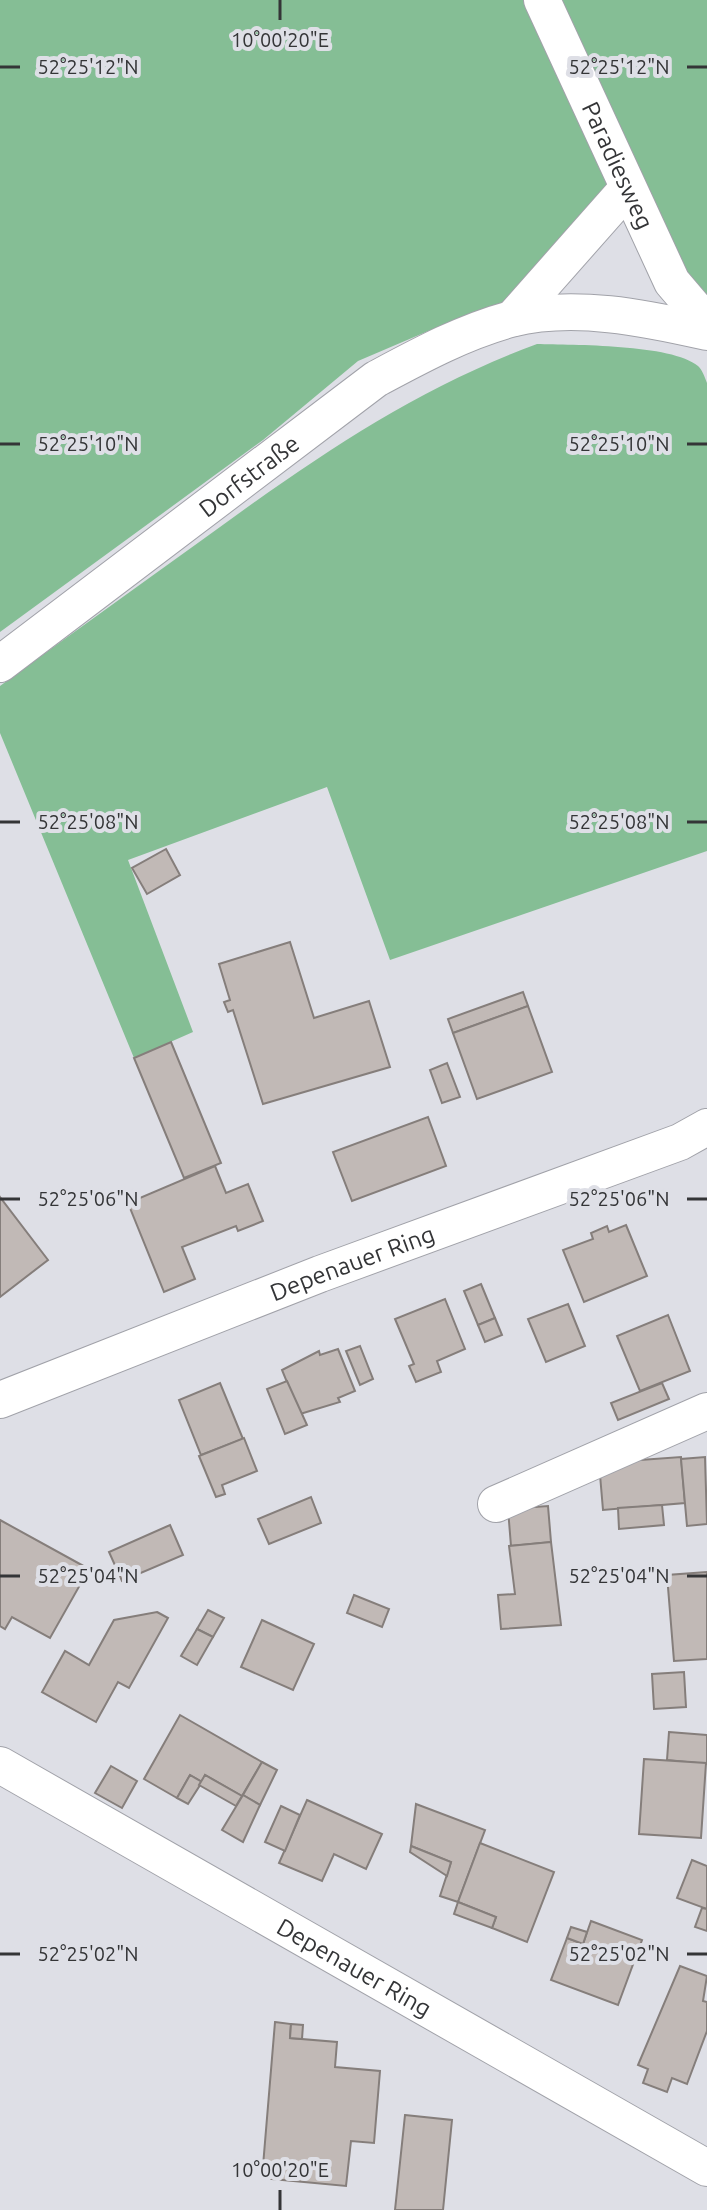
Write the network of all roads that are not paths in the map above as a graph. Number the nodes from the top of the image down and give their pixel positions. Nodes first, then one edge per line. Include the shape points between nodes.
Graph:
1 (542, 0) edge
2 (627, 189) junction
3 (513, 318) junction
4 (707, 323) edge
5 (707, 332) edge
6 (0, 664) edge
7 (707, 1127) edge
8 (0, 1400) edge
9 (707, 1411) edge
10 (496, 1504) dead end
11 (0, 1765) edge
12 (707, 2168) edge

1 - 2 street, Paradiesweg
2 - 3 street, Dorfstraße
2 - 4 street, Paradiesweg via 672,282
3 - 5 street, Dorfstraße via 579,313
3 - 6 street, Dorfstraße via 444,343 376,379
7 - 8 street, Depenauer Ring via 680,1142 320,1274
9 - 10 street
11 - 12 street, Depenauer Ring

